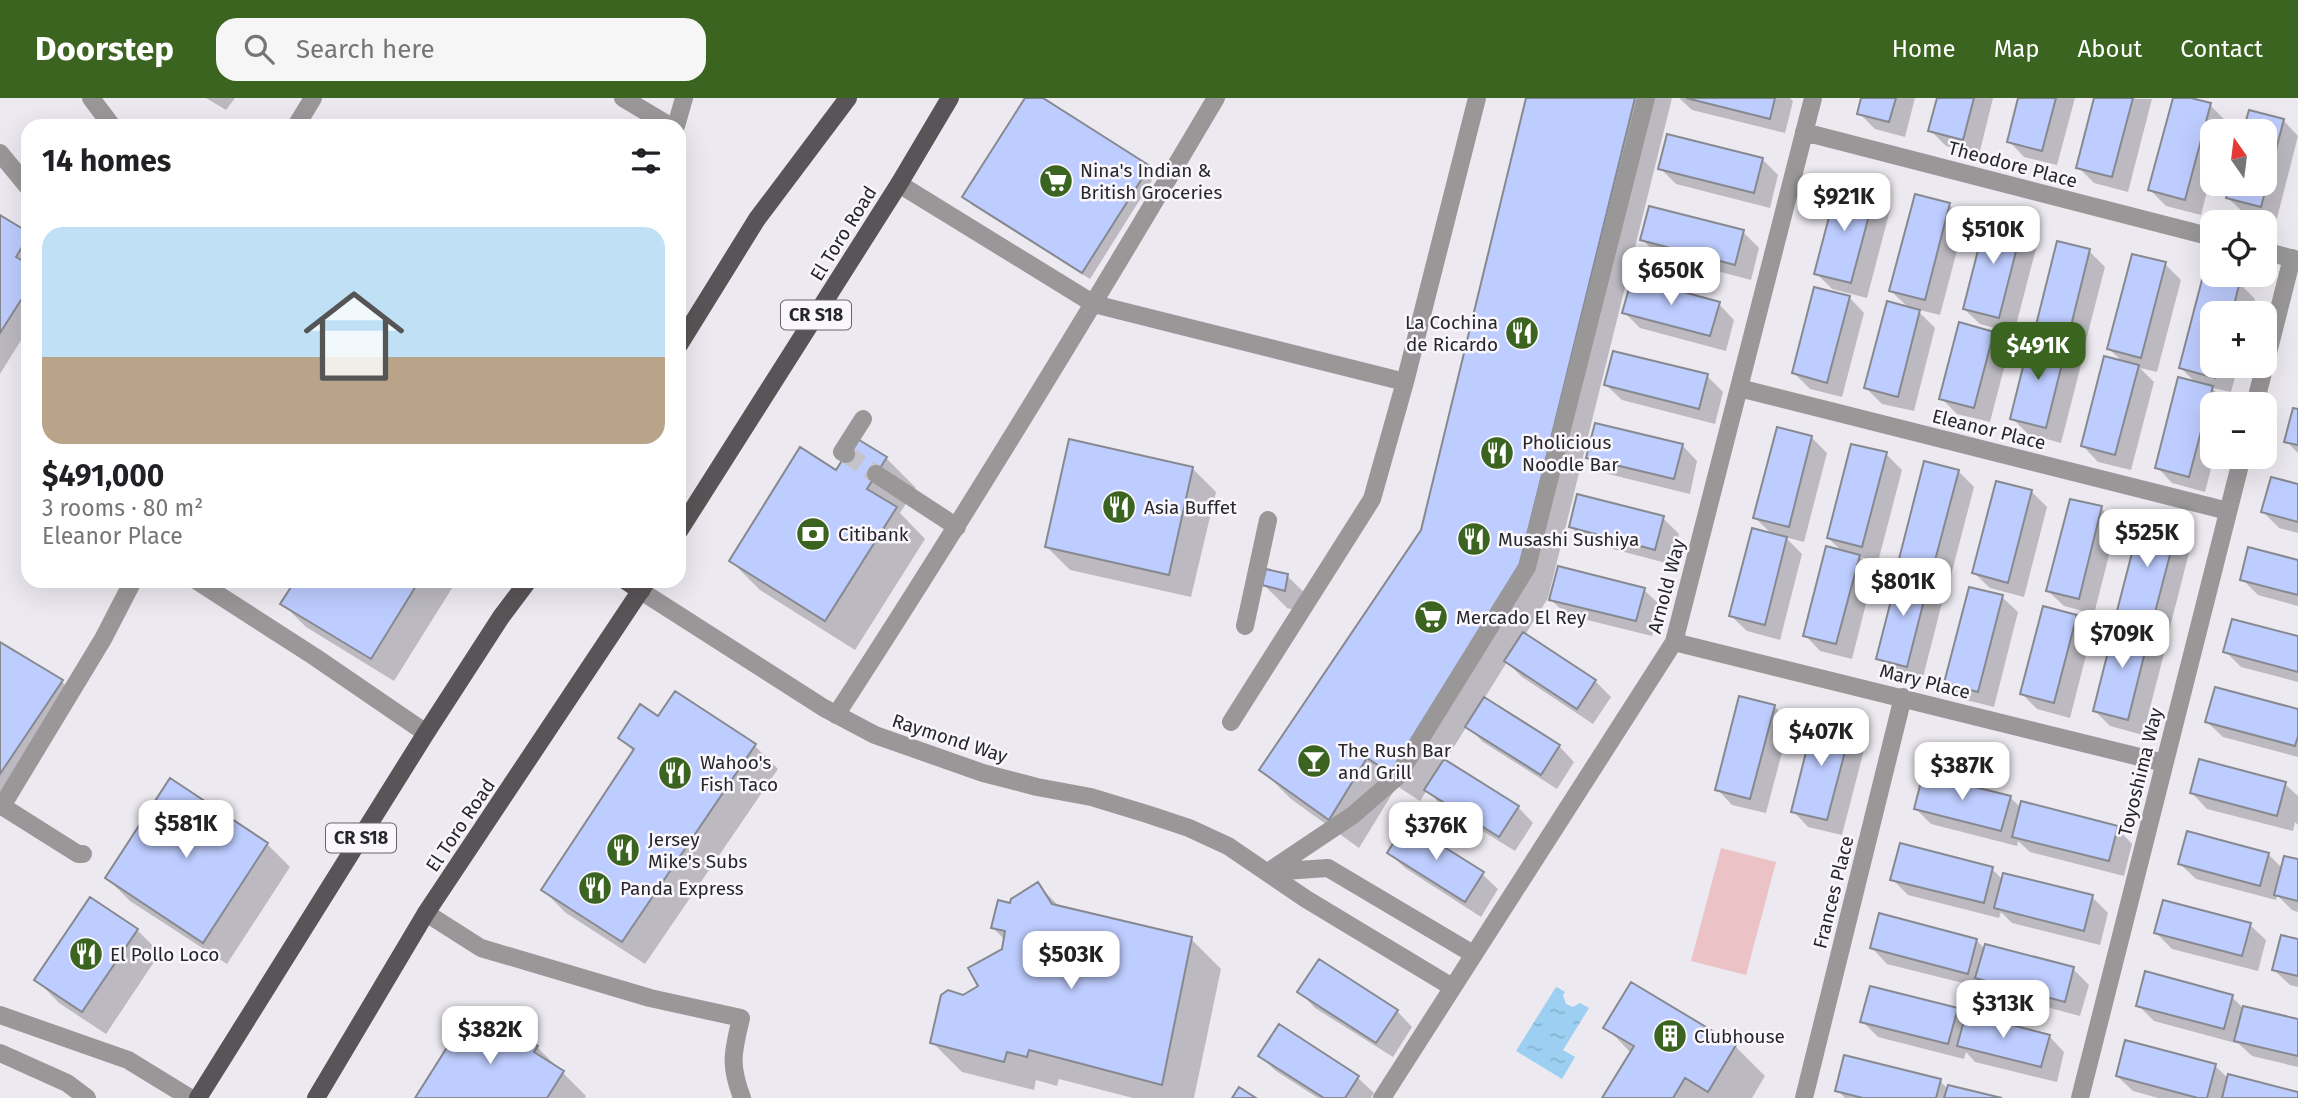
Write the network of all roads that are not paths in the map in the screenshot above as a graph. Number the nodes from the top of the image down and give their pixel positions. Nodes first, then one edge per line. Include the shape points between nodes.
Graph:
1 (91, 98) edge
2 (313, 98) edge
3 (623, 98) edge
4 (684, 98) edge
5 (848, 98) edge
6 (950, 98) edge
7 (1216, 98) edge
8 (1477, 98) edge
9 (1646, 98) edge
10 (1813, 98) edge
11 (107, 119) edge
12 (300, 119) edge
13 (658, 119) edge
14 (678, 119) edge
15 (1804, 132) junction
16 (0, 153) edge
17 (21, 178) edge
18 (899, 184) junction
19 (2200, 234) edge
20 (2277, 254) edge
21 (2295, 259) edge
22 (1094, 304) junction
23 (686, 334) edge
24 (1405, 382) junction
25 (1739, 388) junction
26 (2258, 392) edge
27 (863, 419) dead end
28 (846, 454) dead end
29 (2239, 469) edge
30 (876, 474) tunnel mouth
31 (2228, 511) junction
32 (686, 520) edge
33 (1268, 520) dead end
34 (957, 527) junction
35 (129, 588) edge
36 (208, 588) edge
37 (523, 588) edge
38 (635, 588) edge
39 (644, 588) edge
40 (1245, 626) dead end
41 (1674, 642) junction
42 (1903, 697) junction
43 (836, 715) junction
44 (1231, 722) dead end
45 (426, 733) junction
46 (2164, 764) junction
47 (1, 805) edge
48 (83, 854) dead end
49 (1268, 872) junction
50 (426, 913) junction
51 (1473, 954) junction
52 (1452, 987) junction
53 (0, 1015) edge
54 (0, 1053) edge
55 (87, 1098) edge
56 (190, 1098) edge
57 (198, 1098) edge
58 (316, 1098) edge
59 (742, 1098) edge
60 (1382, 1098) edge
61 (1804, 1098) edge
62 (2080, 1098) edge

1 - 11 street
2 - 12 street
3 - 13 street
4 - 14 street
5 - 23 main road via 757,219
6 - 18 main road, El Toro Road / CR S18
7 - 22 street
8 - 24 street
9 - 49 street via 1527,567 1397,777 1353,815
10 - 15 street, Arnold Way
15 - 19 street, Theodore Place
15 - 25 street, Arnold Way
16 - 17 street
18 - 22 street
18 - 32 main road, El Toro Road / CR S18
20 - 21 street
21 - 26 street
22 - 24 street
22 - 34 street
24 - 44 street via 1372,499
25 - 31 street, Eleanor Place
25 - 41 street, Arnold Way
27 - 28 street via 842,452
29 - 31 street, Toyoshima Way
30 - 34 street
31 - 46 street, Toyoshima Way
33 - 40 street
34 - 43 street
35 - 47 street
36 - 45 street
37 - 45 main road, CR S18
38 - 50 main road, El Toro Road
39 - 43 street, Raymond Way
41 - 42 street, Mary Place
41 - 51 street, Arnold Way
42 - 46 street, Mary Place
42 - 61 street, Frances Place
43 - 49 street, Raymond Way via 875,736 983,773 1091,797 1189,828
45 - 57 main road, CR S18
46 - 62 street, Toyoshima Way
47 - 48 street
49 - 51 street via 1328,868
49 - 52 street, Raymond Way
50 - 58 main road, El Toro Road
50 - 59 street via 481,948 650,998 741,1018 732,1058
51 - 52 street, Arnold Way
52 - 60 street, Arnold Way
53 - 56 street via 128,1060
54 - 55 street via 67,1083

